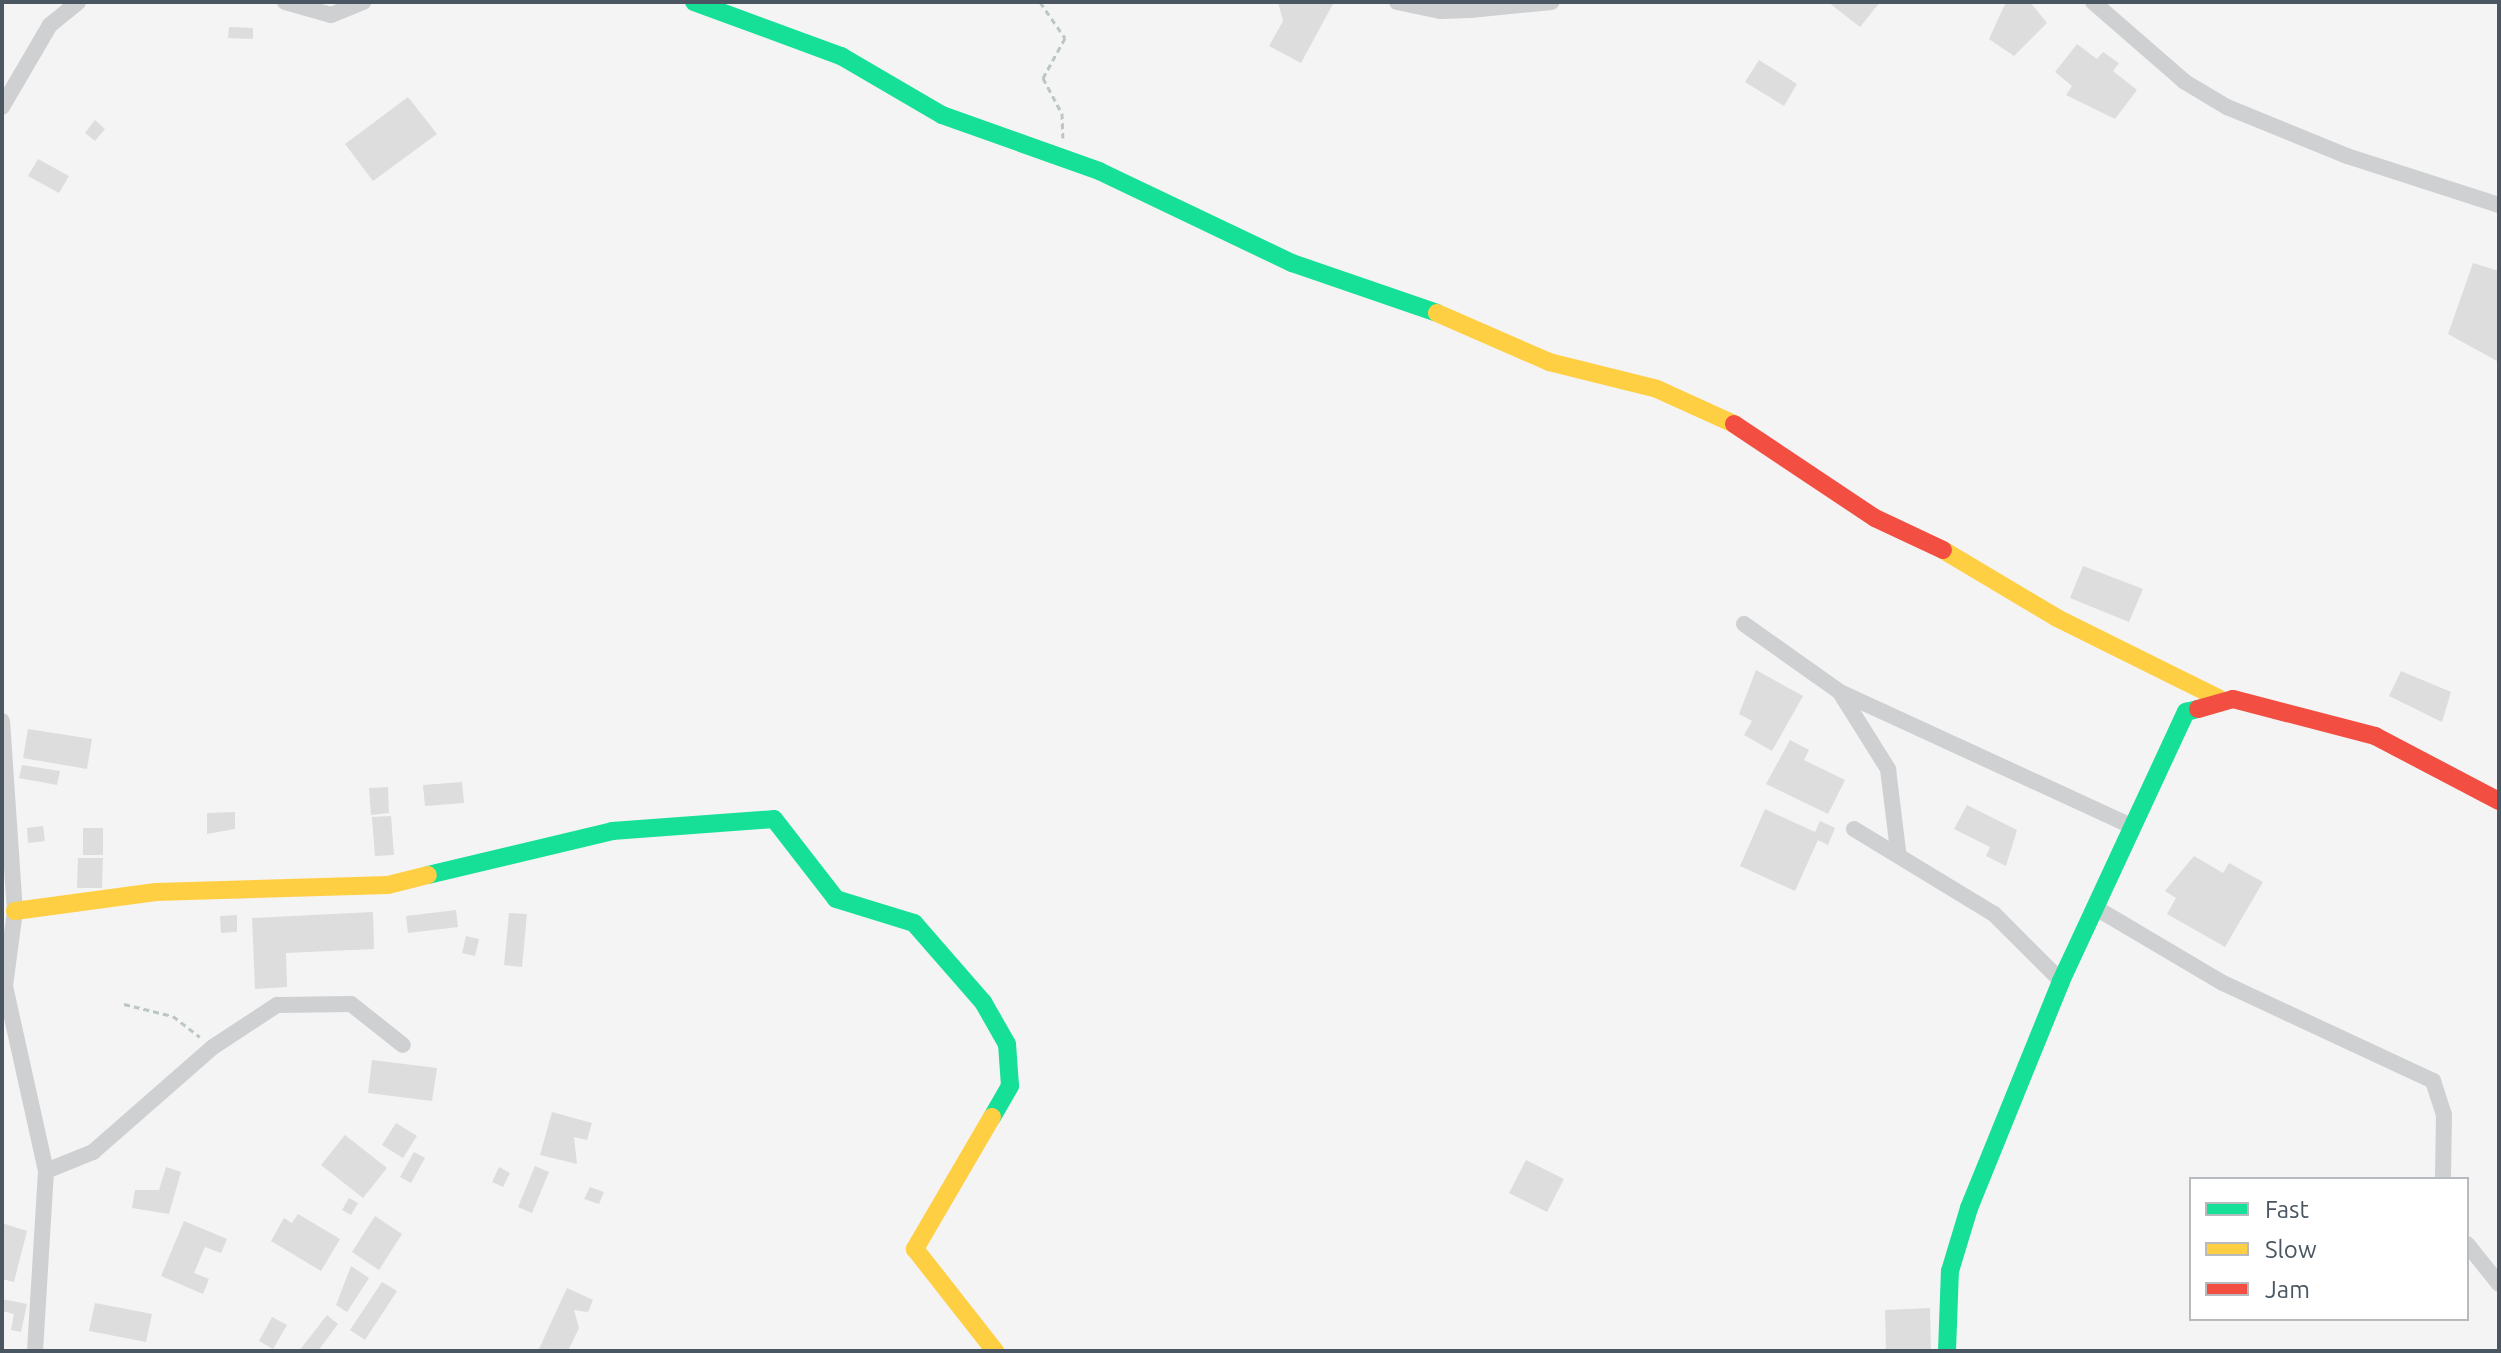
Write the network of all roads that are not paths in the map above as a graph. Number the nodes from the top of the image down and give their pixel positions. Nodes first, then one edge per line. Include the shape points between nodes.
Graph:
1 (78, 2) edge
2 (285, 2) edge
3 (364, 2) edge
4 (694, 2) edge
5 (1397, 2) edge
6 (1552, 2) edge
7 (2093, 2) edge
8 (1471, 6) edge
9 (2, 107) edge
10 (2499, 205) edge
11 (1744, 624) dead end
12 (1840, 692) junction
13 (2218, 698) junction
14 (2, 721) edge
15 (2499, 801) edge
16 (2131, 826) junction
17 (1854, 829) dead end
18 (1898, 851) junction
19 (2096, 908) junction
20 (15, 911) junction
21 (2061, 981) junction
22 (403, 1045) dead end
23 (46, 1171) junction
24 (2443, 1177) edge
25 (2469, 1246) edge
26 (2499, 1284) edge
27 (35, 1351) edge
28 (995, 1351) edge
29 (1947, 1351) edge

1 - 9 street via 50,25
2 - 3 street via 331,15
4 - 13 street via 841,56 942,115 1061,158 1292,263 1391,293 1549,362 1657,389 1713,413 1771,443 1875,518 1985,569 2057,618
5 - 8 street
6 - 8 street
7 - 10 street via 2185,82 2227,107 2347,156
11 - 12 street
12 - 16 street
12 - 18 street via 1888,769
13 - 15 street via 2375,736
13 - 16 street via 2186,712 2174,727
14 - 20 street
16 - 19 street
17 - 18 street
18 - 21 street via 1918,874 2011,927
19 - 21 street
19 - 24 street via 2223,983 2433,1081 2444,1114
20 - 23 street via 5,986
20 - 28 street via 156,892 388,885 612,831 774,819 836,899 914,923 983,1002 1007,1044 1010,1086 915,1249
21 - 29 street via 1959,1235 1947,1294
22 - 23 street via 366,1011 315,999 264,1010 213,1047 93,1152
23 - 27 street
25 - 26 street

